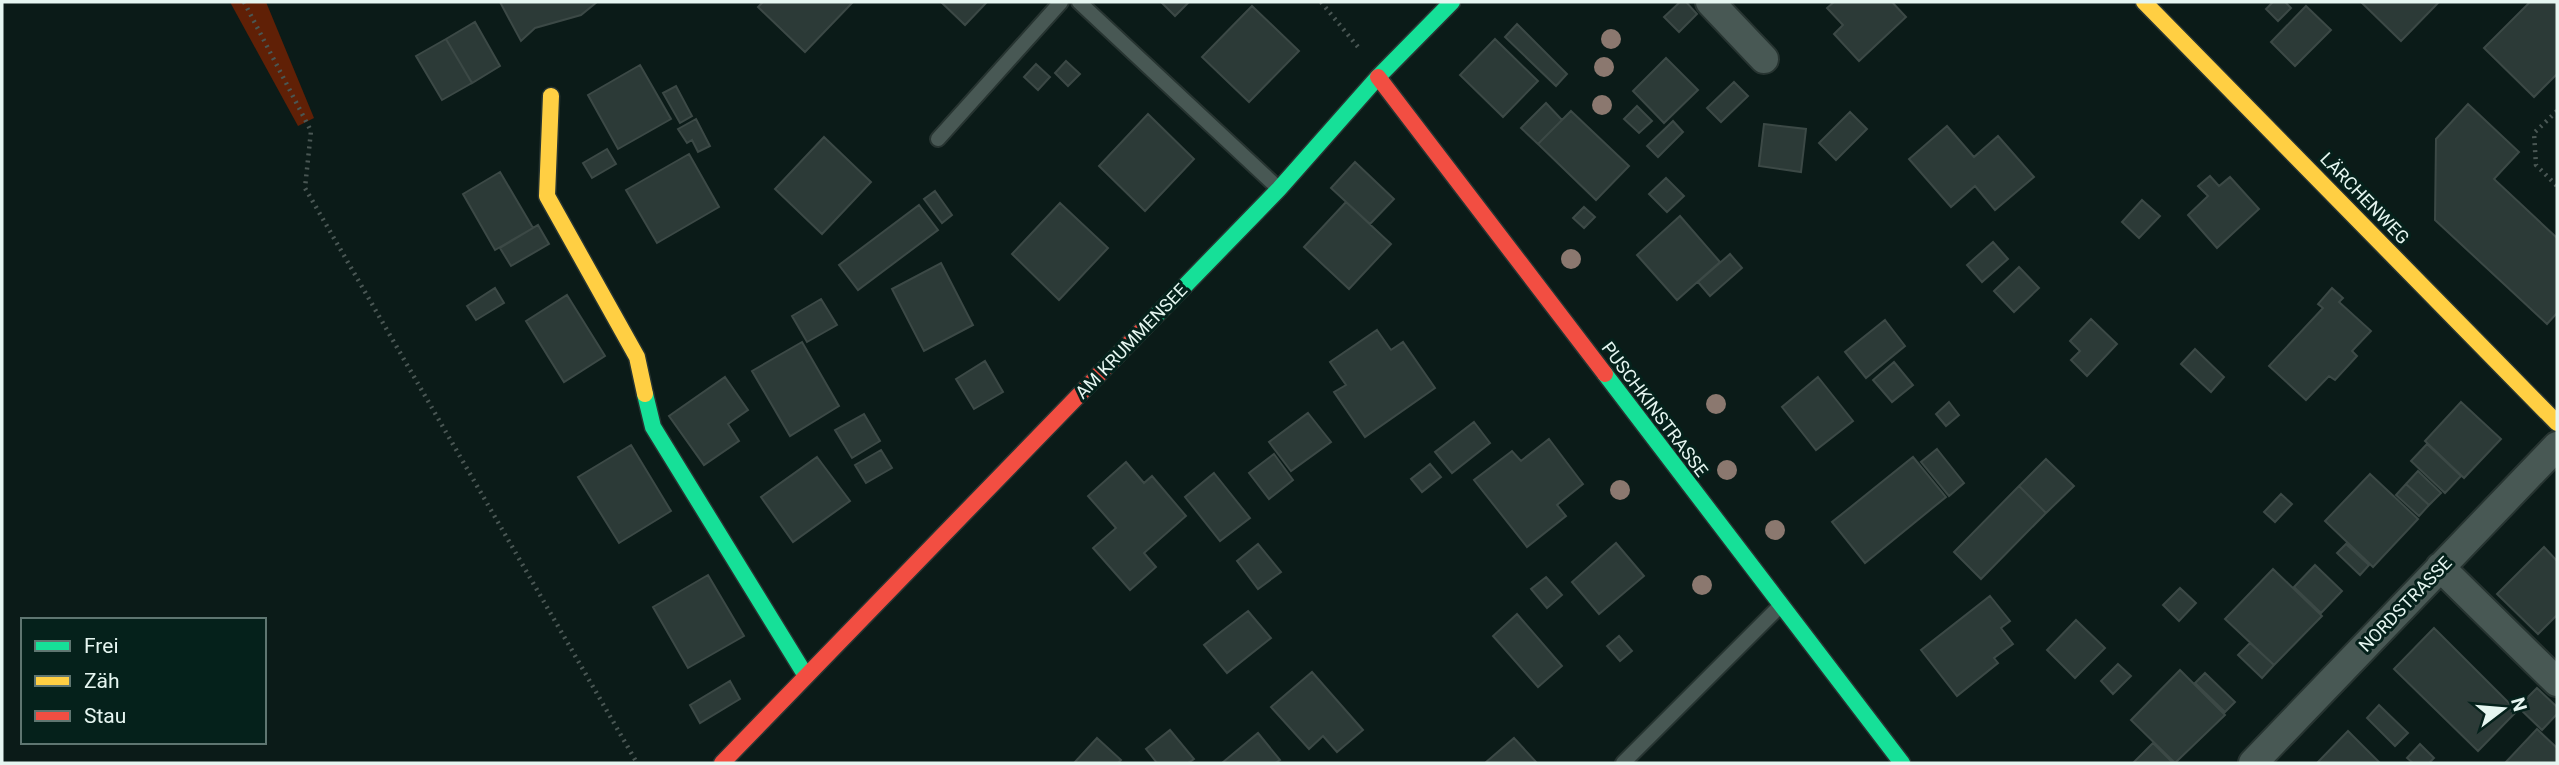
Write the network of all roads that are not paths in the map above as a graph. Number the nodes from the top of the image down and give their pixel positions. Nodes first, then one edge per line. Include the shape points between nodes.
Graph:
1 (1060, 2) edge
2 (1079, 2) edge
3 (1452, 2) edge
4 (1710, 2) edge
5 (2144, 2) edge
6 (1764, 59) dead end
7 (1378, 77) junction
8 (551, 96) dead end
9 (937, 139) dead end
10 (1279, 189) junction
11 (2557, 423) edge
12 (2557, 446) edge
13 (2440, 567) junction
14 (1780, 606) junction
15 (806, 676) junction
16 (2557, 681) edge
17 (722, 763) edge
18 (1623, 763) edge
19 (1902, 763) edge
20 (2253, 763) edge

1 - 9 lane
2 - 10 lane
3 - 7 street, AM KRUMMENSEE
4 - 6 street
5 - 11 street, LÄRCHENWEG
7 - 10 street, AM KRUMMENSEE
7 - 14 street, PUSCHKINSTRASSE
8 - 15 street via 547,196 637,357 653,427
10 - 15 street, AM KRUMMENSEE
12 - 13 street, NORDSTRASSE
13 - 16 street
13 - 20 street, NORDSTRASSE
14 - 18 lane
14 - 19 street, PUSCHKINSTRASSE
15 - 17 street, AM KRUMMENSEE

